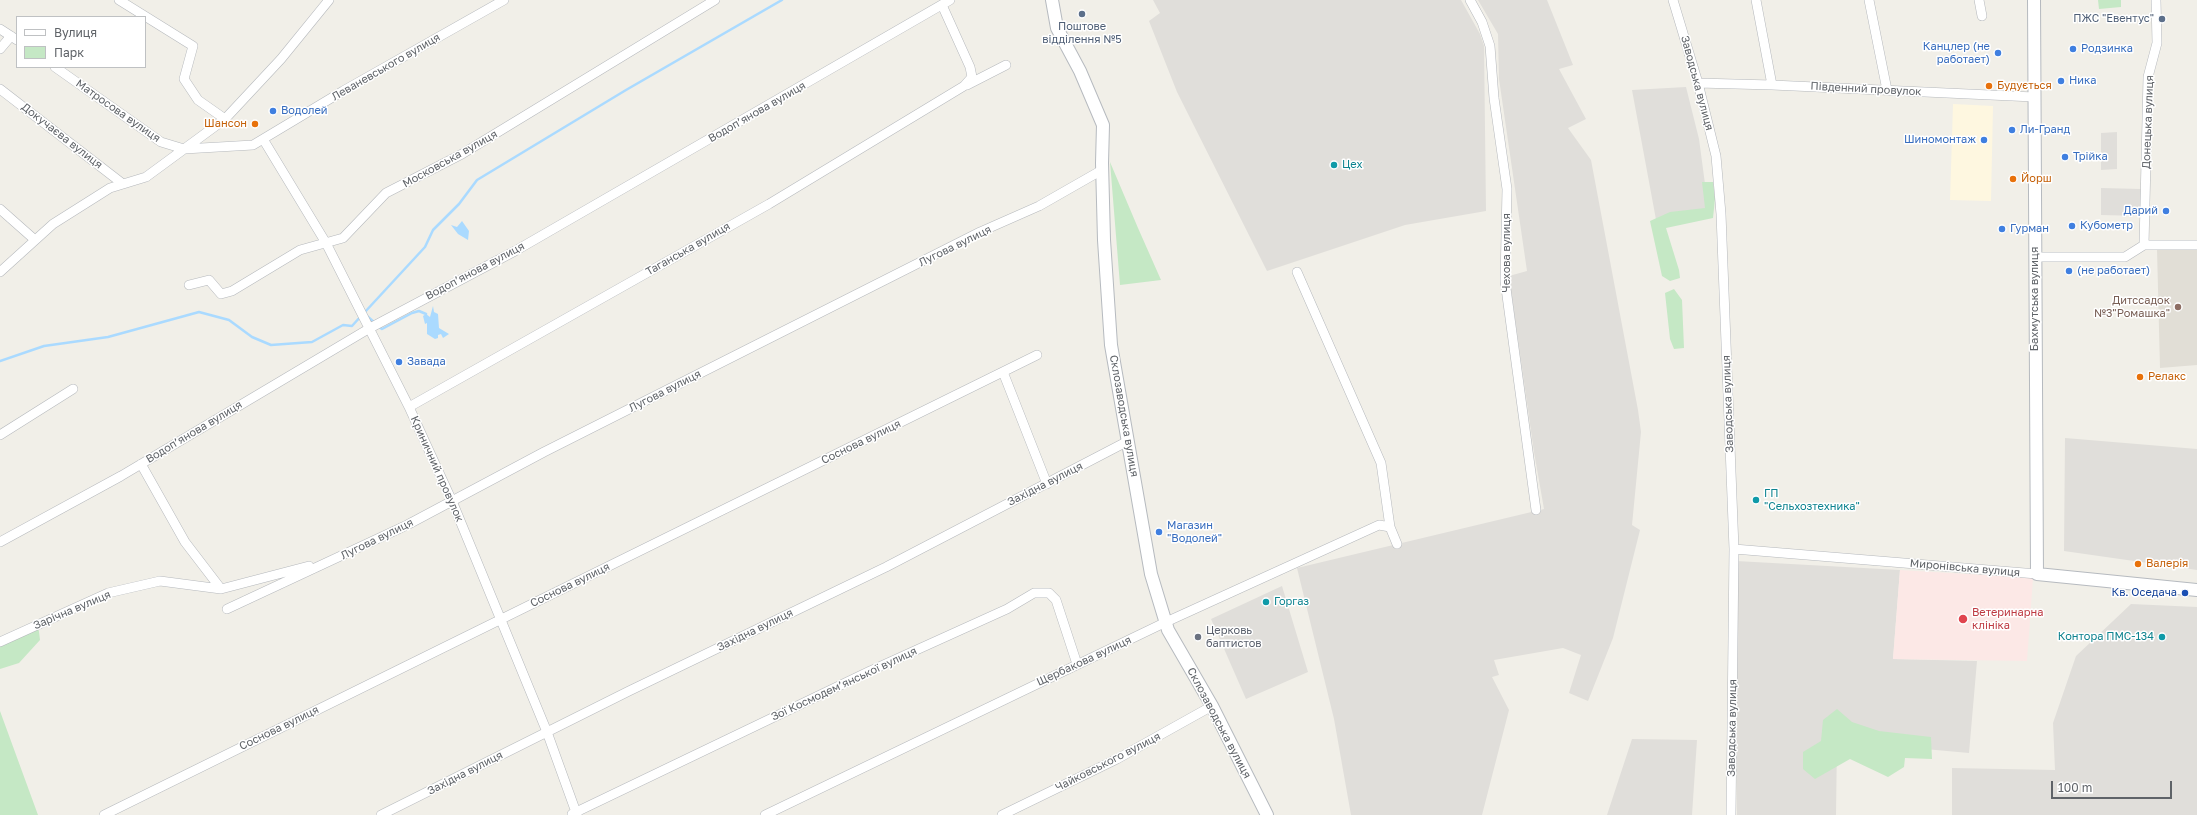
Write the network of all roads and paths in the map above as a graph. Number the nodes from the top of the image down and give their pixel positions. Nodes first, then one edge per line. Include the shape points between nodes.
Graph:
1 (119, 0) edge
2 (329, 0) edge
3 (504, 0) edge
4 (715, 0) edge
5 (950, 0) edge
6 (1052, 0) edge
7 (1470, 0) edge
8 (1674, 0) edge
9 (1756, 0) edge
10 (1869, 0) edge
11 (1979, 0) edge
12 (2034, 0) edge
13 (2156, 0) edge
14 (942, 5) junction
15 (145, 16) edge
16 (1982, 16) dead end
17 (146, 17) edge
18 (0, 29) edge
19 (14, 38) edge
20 (0, 49) edge
21 (1006, 65) dead end
22 (56, 68) edge
23 (1698, 83) junction
24 (1772, 84) junction
25 (964, 86) junction
26 (0, 89) edge
27 (1887, 90) junction
28 (2034, 98) junction
29 (225, 120) junction
30 (263, 139) junction
31 (184, 149) junction
32 (1102, 170) junction
33 (123, 184) junction
34 (0, 209) edge
35 (34, 240) junction
36 (326, 243) junction
37 (2144, 245) junction
38 (2197, 245) edge
39 (2035, 257) junction
40 (0, 272) edge
41 (1297, 272) dead end
42 (189, 285) dead end
43 (367, 324) junction
44 (1036, 355) dead end
45 (1003, 372) junction
46 (73, 389) dead end
47 (409, 407) junction
48 (0, 435) edge
49 (1128, 441) junction
50 (141, 464) junction
51 (1047, 484) junction
52 (452, 501) junction
53 (1536, 510) dead end
54 (1390, 527) junction
55 (0, 542) edge
56 (1397, 544) dead end
57 (1734, 549) junction
58 (334, 560) junction
59 (2037, 574) junction
60 (221, 589) junction
61 (2197, 590) edge
62 (227, 609) dead end
63 (500, 620) junction
64 (1166, 622) junction
65 (0, 642) edge
66 (1077, 664) junction
67 (1212, 706) junction
68 (547, 732) junction
69 (575, 814) edge
70 (104, 815) edge
71 (381, 815) edge
72 (765, 815) edge
73 (1002, 815) edge
74 (1267, 815) edge
75 (1731, 815) edge

1 - 15 street
2 - 29 street via 281,59
3 - 30 street, Леваневського вулиця
4 - 36 street, Московська вулиця via 462,154 386,193 343,238
5 - 14 street, Водоп’янова вулиця
6 - 32 street, Склозаводська вулиця via 1057,28 1080,71 1103,125
7 - 53 street, Чехова вулиця via 1482,22 1490,46 1494,98 1507,188 1505,280
8 - 23 street, Заводська вулиця
9 - 24 street
10 - 27 street
11 - 16 street
12 - 28 street, Бахмутська вулиця
13 - 37 street, Донецька вулиця via 2157,42 2148,76
14 - 25 street via 970,67 972,77
14 - 43 street, Водоп’янова вулиця via 514,251
17 - 29 street via 193,46 184,79 198,100
18 - 19 street
19 - 20 street
21 - 25 street, Таганська вулиця
22 - 31 street, Матросова вулиця via 161,142
23 - 24 street, Південний провулок
23 - 57 street, Заводська вулиця via 1716,156 1721,214
24 - 27 street, Південний провулок
25 - 47 street, Таганська вулиця via 769,204
26 - 33 street, Докучаєва вулиця
27 - 28 street, Південний провулок
28 - 39 street, Бахмутська вулиця
29 - 31 street
30 - 31 street, Леваневського вулиця via 253,145
30 - 36 street, Криничний провулок
31 - 33 street via 146,177
32 - 49 street, Склозаводська вулиця via 1111,345
32 - 52 street, Лугова вулиця via 1040,206 980,232
33 - 35 street via 110,188 53,224
34 - 35 street
35 - 40 street
36 - 42 street, Московська вулиця via 300,250 232,291 221,294 209,280
36 - 43 street, Криничний провулок
37 - 38 street
37 - 39 street via 2125,257
39 - 59 street, Бахмутська вулиця
41 - 54 street via 1381,463
43 - 47 street, Криничний провулок
43 - 50 street, Водоп’янова вулиця
44 - 45 street, Соснова вулиця
45 - 51 street
45 - 63 street, Соснова вулиця
46 - 48 street
47 - 52 street, Криничний провулок
49 - 51 street, Західна вулиця
49 - 64 street, Склозаводська вулиця via 1151,574
50 - 55 street, Водоп’янова вулиця
50 - 60 street via 185,542
51 - 68 street, Західна вулиця via 886,567
52 - 58 street, Лугова вулиця
52 - 63 street, Криничний провулок
54 - 56 street
54 - 64 street, Щербакова вулиця via 1379,525
57 - 59 street, Миронівська вулиця
57 - 75 street, Заводська вулиця
58 - 60 street, Зарічна вулиця
58 - 62 street, Лугова вулиця
59 - 61 street, Миронівська вулиця
60 - 65 street, Зарічна вулиця via 160,581 108,593
63 - 68 street, Криничний провулок
63 - 70 street, Соснова вулиця
64 - 66 street, Щербакова вулиця
64 - 67 street, Склозаводська вулиця via 1168,630
66 - 69 street, Зої Космодем’янської вулиця via 1056,600 1049,593 1034,593 1007,609 870,671
66 - 72 street, Щербакова вулиця
67 - 73 street, Чайковського вулиця via 1117,758
67 - 74 street, Склозаводська вулиця
68 - 69 street, Криничний провулок
68 - 71 street, Західна вулиця

